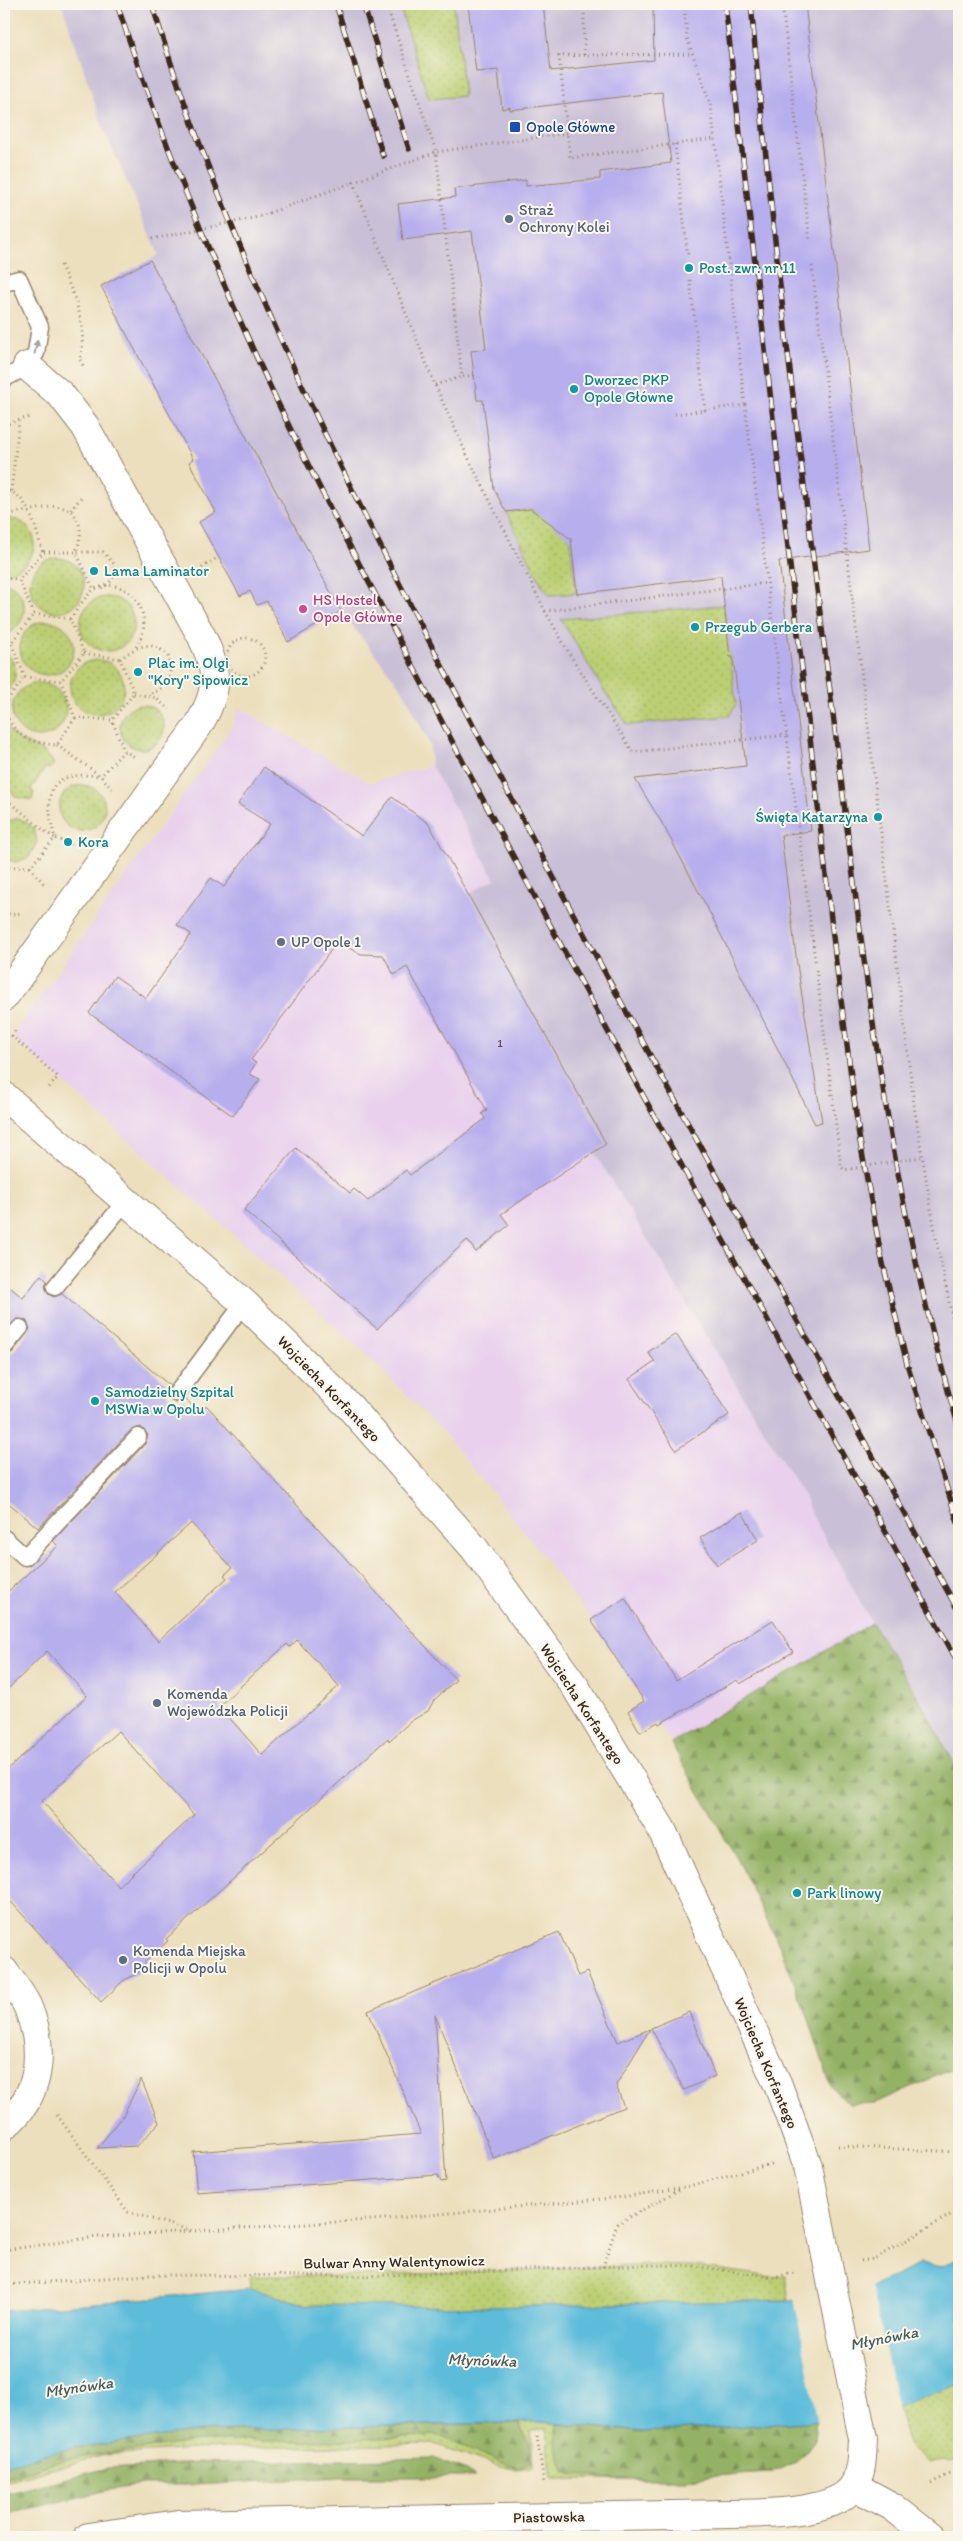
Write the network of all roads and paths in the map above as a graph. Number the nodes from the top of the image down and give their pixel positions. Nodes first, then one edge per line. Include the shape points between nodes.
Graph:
1 (386, 4) edge
2 (584, 4) edge
3 (684, 4) edge
4 (782, 4) edge
5 (693, 54) junction
6 (584, 55) junction
7 (568, 133) junction
8 (714, 139) junction
9 (675, 144) junction
10 (436, 152) junction
11 (352, 182) junction
12 (152, 239) dead end
13 (810, 242) dead end
14 (688, 257) dead end
15 (812, 266) dead end
16 (690, 280) dead end
17 (4, 283) edge
18 (27, 366) junction
19 (474, 376) dead end
20 (462, 377) junction
21 (4, 379) edge
22 (435, 385) junction
23 (745, 405) junction
24 (705, 410) junction
25 (675, 414) dead end
26 (19, 421) dead end
27 (4, 490) edge
28 (11, 491) junction
29 (29, 511) junction
30 (4, 512) edge
31 (43, 552) junction
32 (76, 552) junction
33 (4, 578) edge
34 (19, 580) junction
35 (768, 583) junction
36 (101, 588) junction
37 (94, 590) junction
38 (545, 611) junction
39 (34, 614) junction
40 (70, 619) junction
41 (4, 642) edge
42 (11, 643) junction
43 (136, 647) junction
44 (84, 653) junction
45 (120, 660) junction
46 (25, 676) junction
47 (61, 682) junction
48 (134, 693) junction
49 (4, 704) edge
50 (4, 710) edge
51 (76, 718) junction
52 (112, 720) junction
53 (786, 735) junction
54 (57, 744) junction
55 (101, 776) junction
56 (4, 791) edge
57 (115, 792) dead end
58 (10, 804) junction
59 (4, 810) edge
60 (55, 838) junction
61 (74, 845) dead end
62 (4, 867) edge
63 (4, 997) edge
64 (4, 1096) edge
65 (921, 1157) junction
66 (125, 1202) junction
67 (54, 1287) dead end
68 (244, 1304) junction
69 (20, 1328) dead end
70 (5, 1346) edge
71 (959, 1350) edge
72 (177, 1393) dead end
73 (138, 1437) dead end
74 (4, 1538) edge
75 (4, 1971) edge
76 (34, 2085) junction
77 (4, 2126) edge
78 (959, 2152) edge
79 (806, 2161) junction
80 (685, 2187) junction
81 (959, 2210) edge
82 (192, 2231) junction
83 (4, 2250) edge
84 (874, 2259) dead end
85 (603, 2267) junction
86 (784, 2274) dead end
87 (4, 2285) edge
88 (537, 2436) dead end
89 (959, 2470) edge
90 (931, 2483) dead end
91 (544, 2486) dead end
92 (854, 2486) junction
93 (88, 2537) edge
94 (932, 2537) edge

1 - 10 path
2 - 6 path
3 - 5 path via 687,38
4 - 13 path
5 - 6 path
5 - 8 path via 711,106
6 - 7 path via 559,56
7 - 9 path via 570,158
7 - 10 path
8 - 9 path
8 - 23 path
9 - 14 path
10 - 11 path
10 - 20 path
11 - 12 path via 258,217
11 - 22 path
15 - 65 path
16 - 24 path
18 -> 17 lane via 36,353 40,327 19,279
18 - 21 lane
18 - 63 street via 61,395 85,426 202,637 213,664 215,684 209,708 198,726
19 - 20 path
20 - 22 path
22 - 38 path
23 - 24 path
23 - 35 path
24 - 25 path
26 - 28 path
27 - 28 path
28 - 29 path
29 - 30 path
29 - 31 path
29 - 32 path via 56,506 71,510 81,526 82,535
31 - 32 path
31 - 34 path
32 - 36 path via 103,552 110,557 115,575
32 - 37 path
33 - 34 path
34 - 39 path
35 - 38 path
35 - 53 path
36 - 37 path
36 - 43 path via 121,589 142,608 144,627
37 - 40 path
38 - 53 path via 633,752
39 - 40 path
39 - 42 path
40 - 44 path
41 - 42 path
42 - 46 path
43 - 45 path
43 - 48 path via 152,645 162,649 168,656 171,675 161,689 149,695
44 - 45 path
44 - 47 path
45 - 48 path
46 - 47 path
46 - 49 path
47 - 51 path
48 - 52 path
50 - 54 path via 13,728 23,737
51 - 52 path
51 - 54 path
52 - 55 path via 124,751
53 - 65 path via 841,1166 844,1170
54 - 55 path
55 - 57 path
55 - 60 path via 70,776 56,784 47,809
56 - 58 path
58 - 59 path
58 - 60 path
60 - 61 path
60 - 62 path via 30,867
64 - 66 street, Wojciecha Korfantego
65 - 71 path
66 - 67 lane
66 - 68 street, Wojciecha Korfantego
68 - 72 lane
68 - 79 street, Wojciecha Korfantego via 349,1406 474,1548 576,1688 662,1830 778,2085
69 - 70 lane
73 - 74 lane via 24,1557
75 - 76 street via 29,2009 40,2053
76 - 77 street via 13,2118
76 - 82 path via 128,2212
78 - 79 path via 837,2146
79 - 80 path
79 - 92 street, Wojciecha Korfantego, bridge via 863,2440 862,2463
80 - 82 path via 623,2197 386,2219
80 - 85 path via 617,2224
81 - 84 path
82 - 83 path via 97,2237
85 - 86 path, Bulwar Anny Walentynowicz via 695,2266 773,2277
85 - 87 path, Bulwar Anny Walentynowicz via 363,2276 148,2276
88 - 91 path
89 - 90 path
92 - 93 street, Piastowska via 844,2497 830,2502 770,2512 178,2524
92 - 94 street via 893,2507

